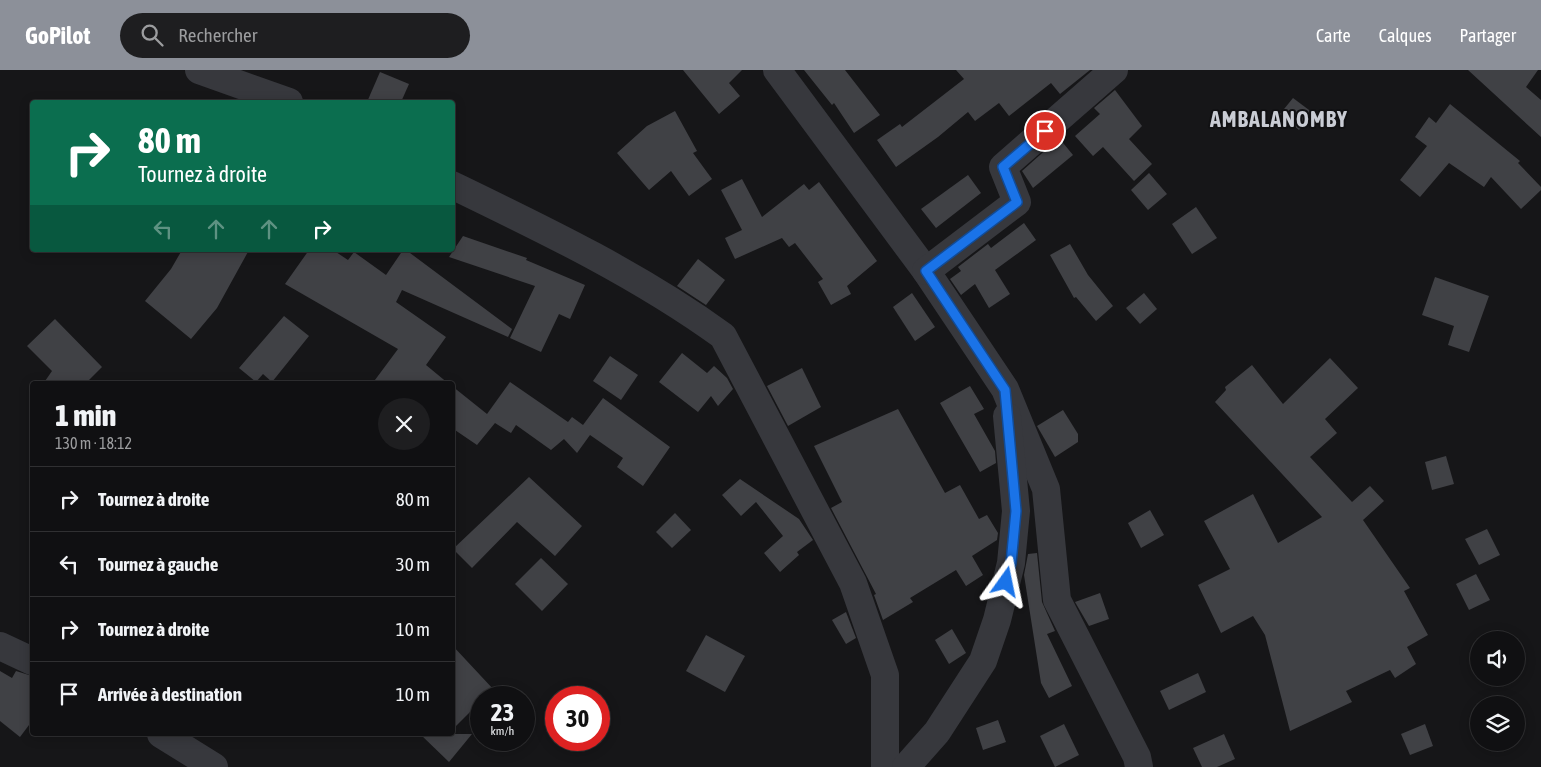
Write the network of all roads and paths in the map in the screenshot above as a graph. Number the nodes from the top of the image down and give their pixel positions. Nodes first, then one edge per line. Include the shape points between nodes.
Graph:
1 (199, 70) edge
2 (777, 70) edge
3 (1114, 70) edge
4 (282, 100) edge
5 (455, 186) edge
6 (926, 271) junction
7 (1005, 390) junction
8 (0, 646) edge
9 (30, 659) edge
10 (164, 736) edge
11 (214, 767) edge
12 (885, 767) edge
13 (906, 767) edge
14 (1139, 767) edge

1 - 4 street
2 - 6 street
3 - 6 street via 1003,167 1017,202
5 - 12 street via 570,242 723,336 853,583 885,675
6 - 7 street
7 - 13 street via 1016,511 1011,563 997,620 984,661 937,732
7 - 14 street via 1046,489 1057,600 1137,757
8 - 9 street
10 - 11 street

